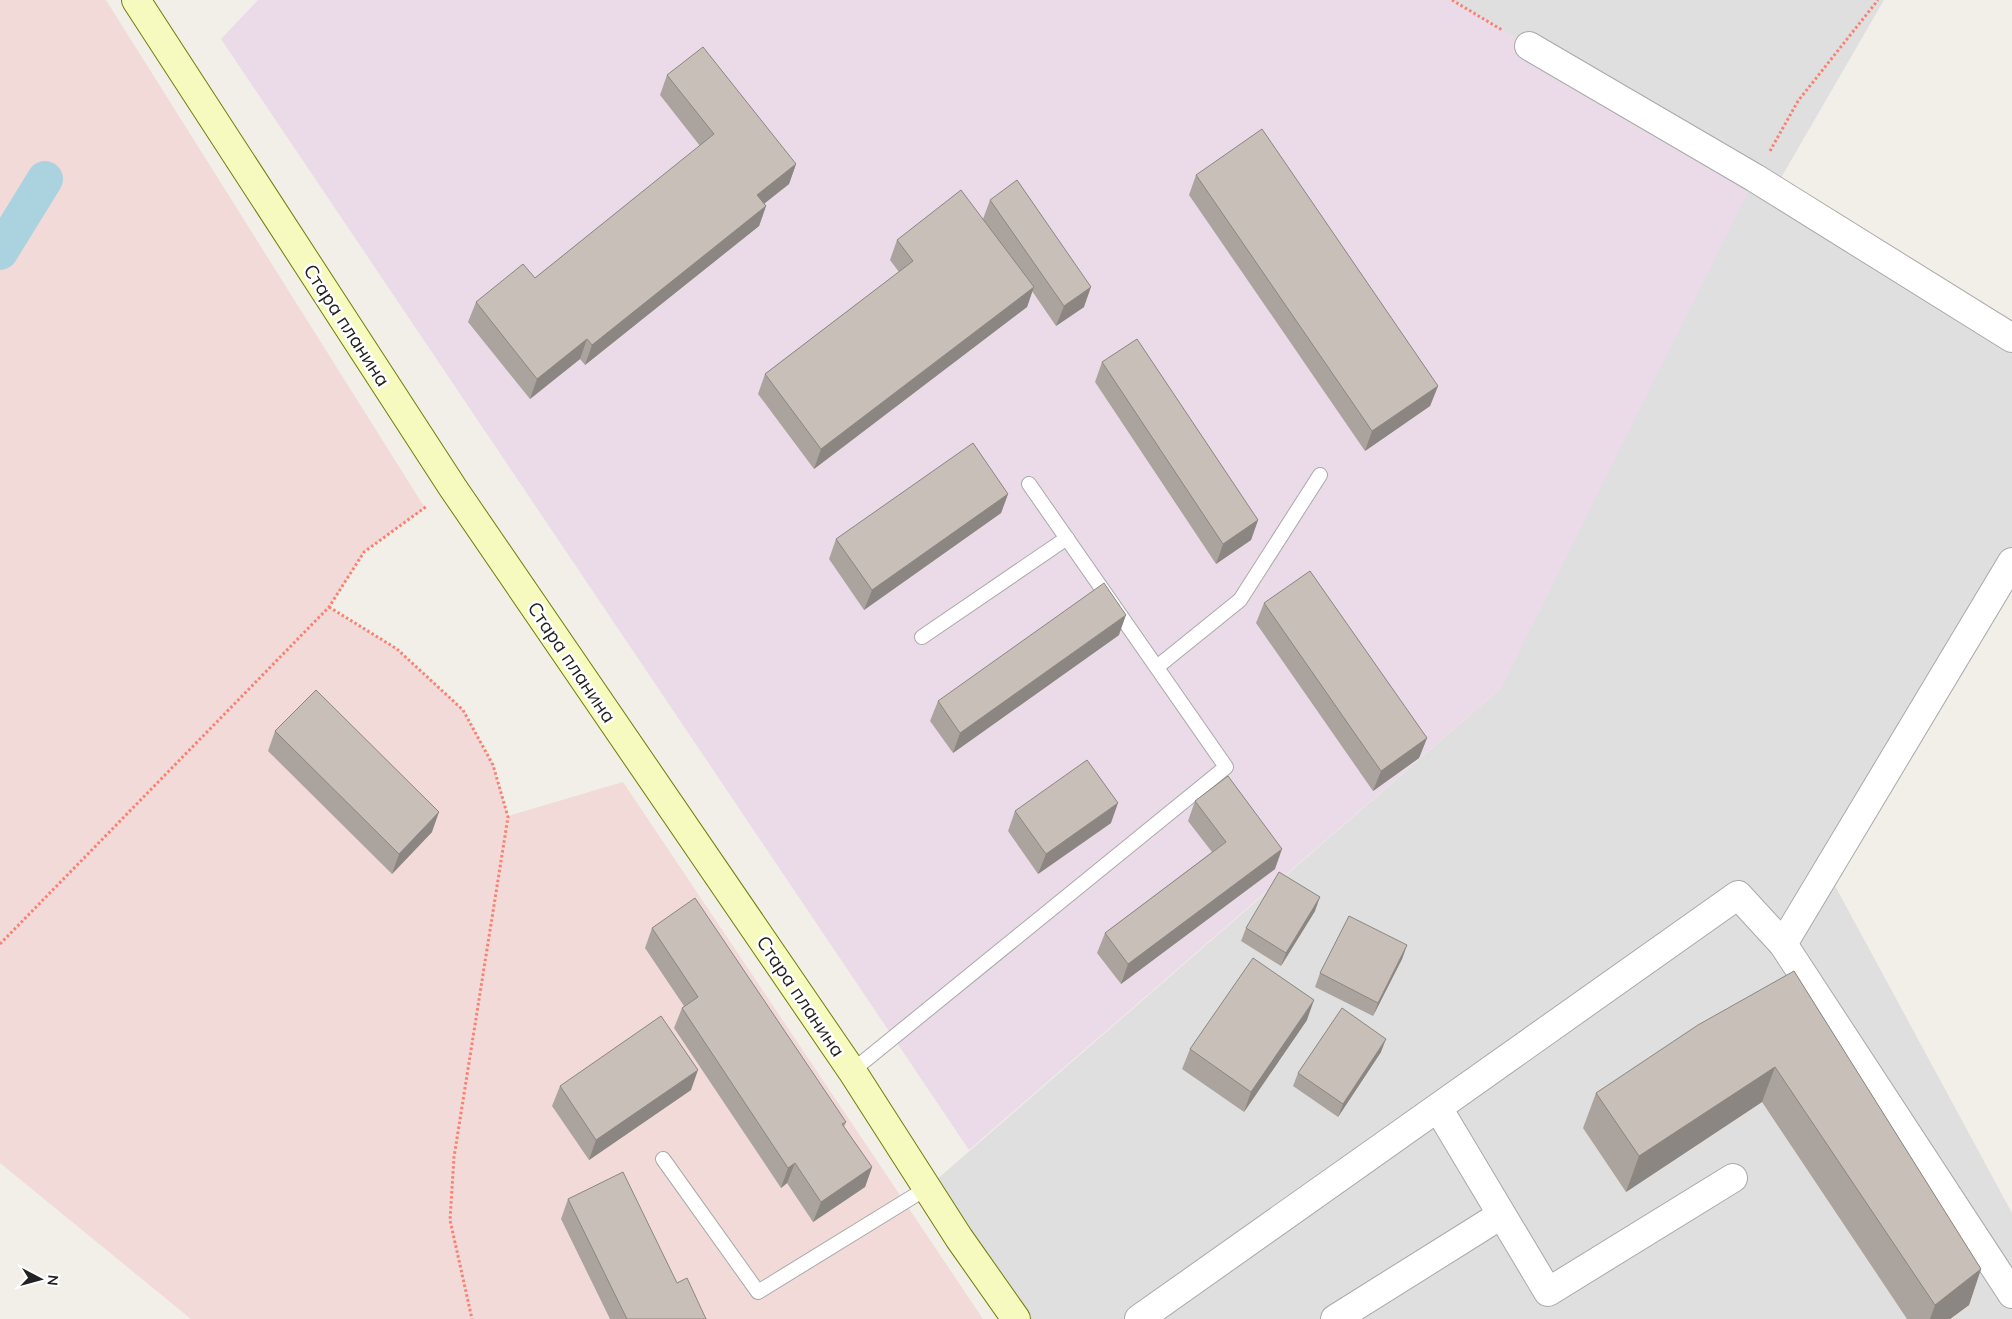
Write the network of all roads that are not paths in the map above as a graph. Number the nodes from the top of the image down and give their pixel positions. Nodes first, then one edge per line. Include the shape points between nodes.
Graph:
1 (136, 0) edge
2 (1529, 46) road end
3 (2012, 338) edge
4 (1320, 475) dead end
5 (1029, 484) dead end
6 (1067, 538) junction
7 (2012, 562) edge
8 (922, 637) dead end
9 (1157, 667) junction
10 (1783, 944) junction
11 (852, 1071) junction
12 (1438, 1108) junction
13 (663, 1159) dead end
14 (1733, 1178) dead end
15 (927, 1188) junction
16 (1501, 1215) junction
17 (2012, 1294) edge
18 (1016, 1319) edge
19 (1139, 1319) edge
20 (1335, 1319) edge

1 - 11 street, Стара планина via 453,488
2 - 3 street via 1755,178
4 - 9 lane via 1240,600
5 - 6 lane
6 - 8 lane
6 - 9 lane
7 - 10 street
9 - 11 lane via 1226,767
10 - 12 street via 1738,895
10 - 17 street
11 - 15 street, Стара планина
12 - 16 street
12 - 19 street
13 - 15 lane via 758,1292
14 - 16 street via 1548,1292
15 - 18 street, Стара планина
16 - 20 street

